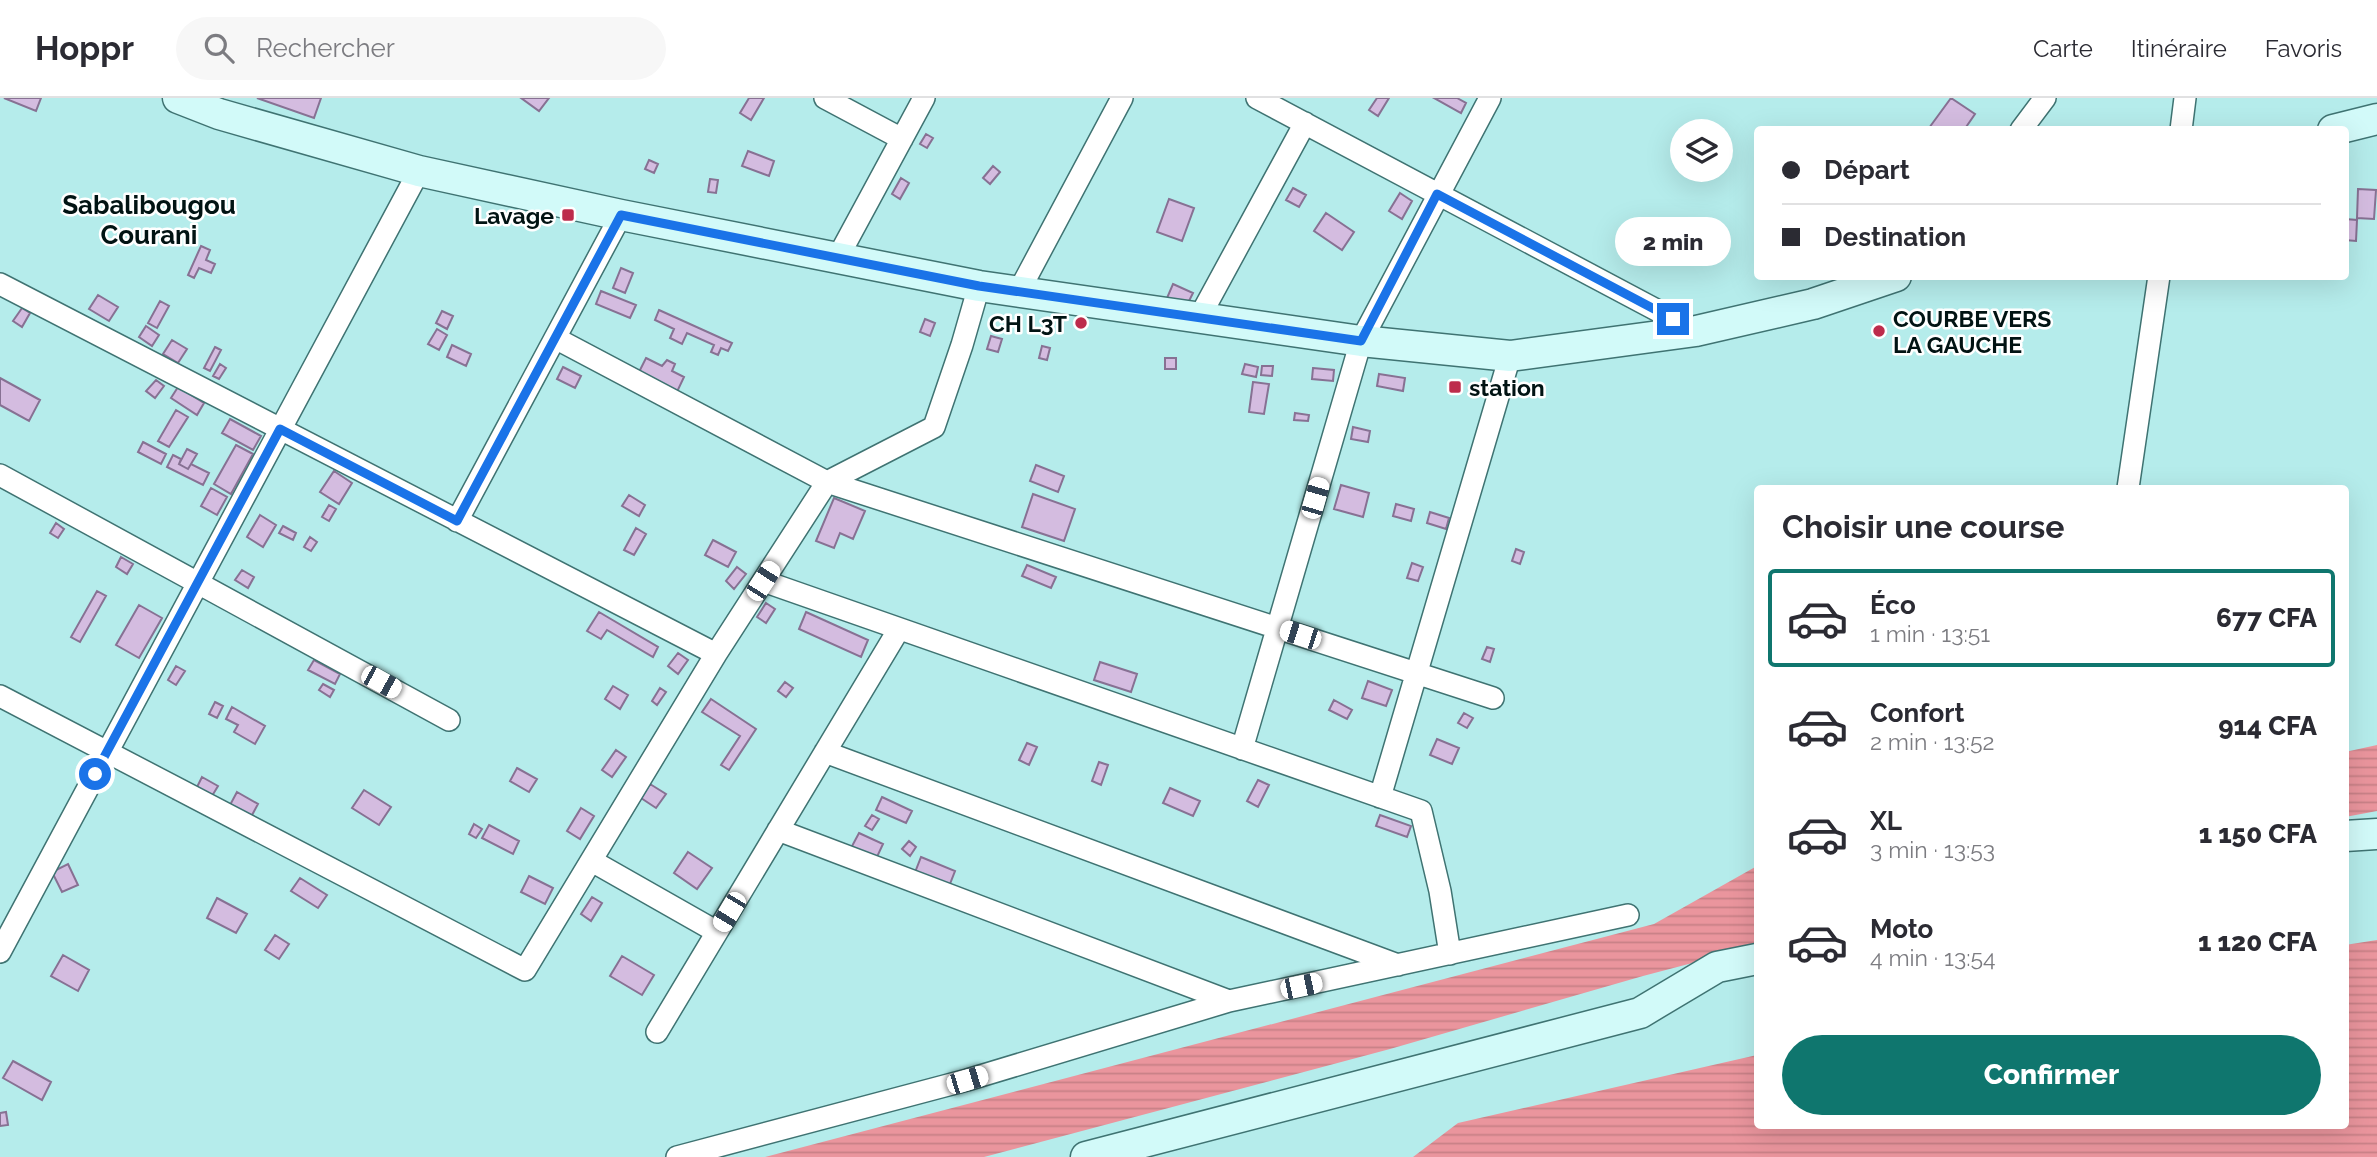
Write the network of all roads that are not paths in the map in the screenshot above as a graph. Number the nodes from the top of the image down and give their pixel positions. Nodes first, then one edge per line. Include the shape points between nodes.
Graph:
1 (178, 98) edge
2 (825, 98) edge
3 (924, 98) edge
4 (1122, 98) edge
5 (1257, 98) edge
6 (1490, 98) edge
7 (2045, 98) edge
8 (2185, 98) edge
9 (2377, 119) edge
10 (1305, 123) junction
11 (2024, 126) edge
12 (2181, 126) edge
13 (2349, 126) edge
14 (902, 139) junction
15 (419, 171) junction
16 (1437, 194) junction
17 (621, 215) junction
18 (837, 259) junction
19 (1884, 280) edge
20 (2158, 280) edge
21 (0, 284) edge
22 (979, 286) junction
23 (1018, 291) junction
24 (1199, 318) junction
25 (1696, 331) junction
26 (555, 338) junction
27 (1361, 341) junction
28 (1510, 356) junction
29 (280, 429) junction
30 (0, 475) edge
31 (827, 482) junction
32 (2128, 485) edge
33 (457, 521) junction
34 (763, 581) junction
35 (198, 583) junction
36 (1276, 628) junction
37 (900, 629) junction
38 (716, 654) junction
39 (1417, 673) junction
40 (0, 696) edge
41 (1493, 698) dead end
42 (449, 720) dead end
43 (1242, 749) junction
44 (107, 752) junction
45 (825, 752) junction
46 (1380, 797) junction
47 (778, 830) junction
48 (2377, 834) edge
49 (2349, 836) edge
50 (592, 860) junction
51 (1628, 915) dead end
52 (717, 932) junction
53 (0, 952) edge
54 (1450, 954) junction
55 (1754, 960) edge
56 (1398, 965) junction
57 (1229, 1001) junction
58 (657, 1032) dead end
59 (677, 1157) edge
60 (1086, 1157) edge

1 - 15 main road
2 - 14 street
3 - 14 street
4 - 23 street
5 - 10 street
6 - 16 street
7 - 11 street
8 - 12 street
9 - 13 main road
10 - 16 street
10 - 24 street
14 - 18 street
15 - 17 main road
15 - 29 street
16 - 25 street
16 - 27 street
17 - 18 main road
17 - 26 street
18 - 22 main road
19 - 25 main road via 1813,304
20 - 32 street
21 - 29 street
22 - 23 main road
22 - 31 street via 934,427
23 - 24 main road
24 - 27 main road
25 - 28 main road
26 - 31 street
26 - 33 street
27 - 28 main road
27 - 36 street
28 - 39 street
29 - 33 street
29 - 35 street
30 - 35 street
31 - 34 street
31 - 36 street
33 - 38 street
34 - 37 street
34 - 38 street
35 - 42 street
35 - 44 street
36 - 39 street
36 - 43 street
37 - 43 street
37 - 45 street
38 - 50 street
39 - 41 street
39 - 46 street
40 - 44 street
43 - 46 street
44 - 50 street via 525,970
44 - 53 street
45 - 47 street
45 - 56 street
46 - 54 street via 1421,811
47 - 52 street
47 - 57 street
48 - 49 main road
50 - 52 street
51 - 54 street
52 - 58 street
54 - 56 street
55 - 60 main road via 1717,967 1640,1013
56 - 57 street
57 - 59 street via 967,1080

